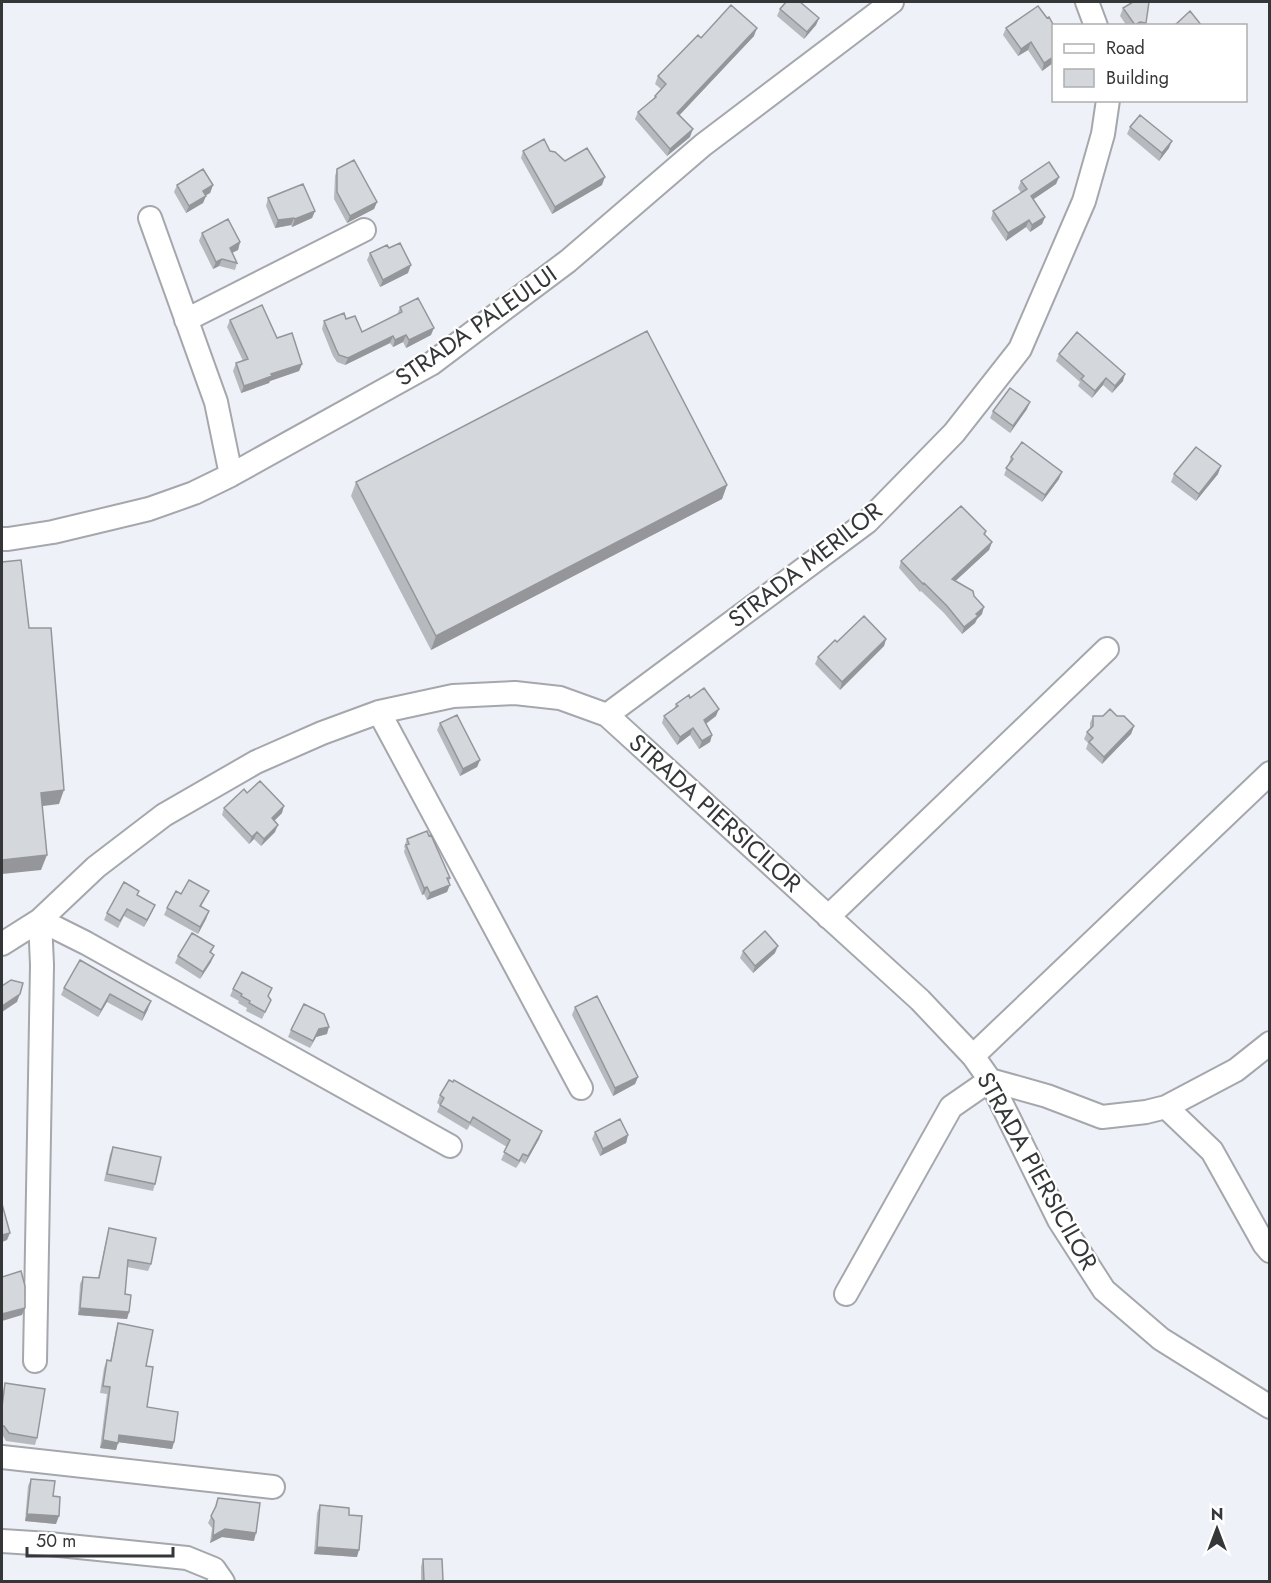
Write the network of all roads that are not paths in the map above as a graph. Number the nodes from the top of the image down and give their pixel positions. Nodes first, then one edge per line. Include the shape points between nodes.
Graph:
1 (892, 2) edge
2 (1087, 2) edge
3 (1095, 24) edge
4 (1108, 102) edge
5 (150, 218) dead end
6 (364, 230) dead end
7 (186, 320) junction
8 (231, 475) junction
9 (2, 539) edge
10 (1107, 649) dead end
11 (379, 712) junction
12 (608, 715) junction
13 (1269, 773) edge
14 (828, 917) junction
15 (40, 921) junction
16 (2, 944) edge
17 (1269, 1043) edge
18 (973, 1056) junction
19 (990, 1080) junction
20 (581, 1088) dead end
21 (1166, 1107) junction
22 (450, 1146) dead end
23 (1269, 1251) edge
24 (846, 1294) dead end
25 (35, 1360) dead end
26 (1269, 1407) edge
27 (2, 1456) edge
28 (273, 1487) dead end
29 (2, 1541) edge
30 (223, 1581) edge

1 - 8 street, STRADA PALEULUI via 703,145 568,261 431,364
2 - 3 street
4 - 12 street, STRADA MERILOR via 1084,201 1020,349 954,433 867,522
5 - 7 street
6 - 7 street
7 - 8 street via 216,402
8 - 9 street, STRADA PALEULUI via 149,509 53,532
10 - 14 street
11 - 12 street, STRADA PIERSICILOR via 453,696 515,693 560,698
11 - 15 street, STRADA PIERSICILOR via 256,762 164,815 96,867
11 - 20 street
12 - 14 street, STRADA PIERSICILOR
13 - 18 street
14 - 18 street, STRADA PIERSICILOR via 920,1000
15 - 16 street, STRADA PIERSICILOR
15 - 22 street
15 - 25 street
17 - 21 street via 1236,1070
18 - 19 street, STRADA PIERSICILOR
19 - 21 street via 1102,1117
19 - 24 street via 951,1107
19 - 26 street, STRADA PIERSICILOR via 1059,1220 1104,1290 1161,1340
21 - 23 street via 1212,1151
27 - 28 street
29 - 30 street via 187,1558 214,1569

